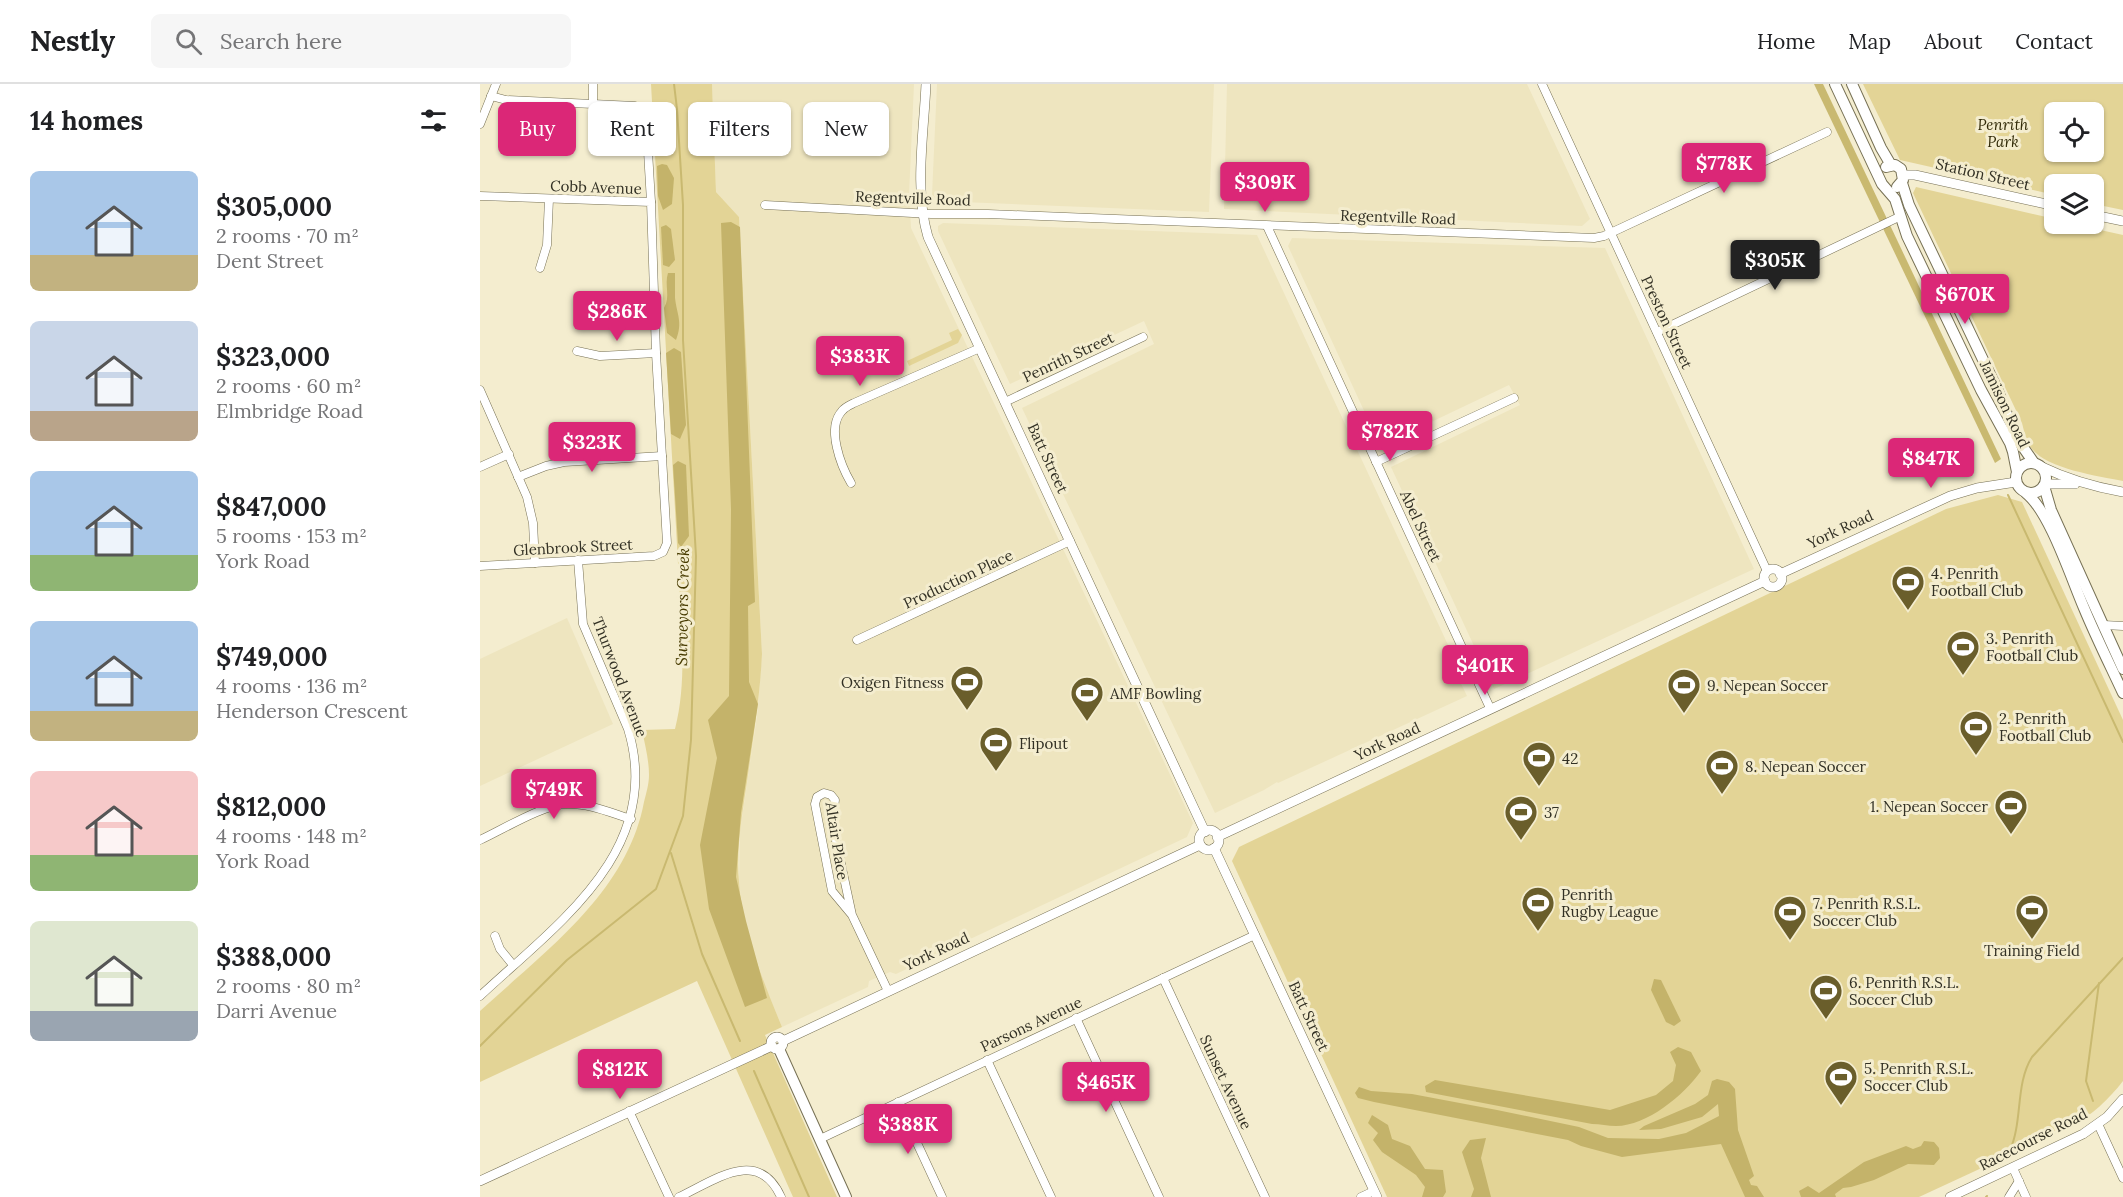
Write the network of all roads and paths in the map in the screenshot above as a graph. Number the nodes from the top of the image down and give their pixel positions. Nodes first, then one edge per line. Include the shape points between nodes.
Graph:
1 (496, 84) edge
2 (593, 84) edge
3 (926, 84) edge
4 (1542, 84) edge
5 (1835, 84) edge
6 (1852, 84) edge
7 (491, 96) junction
8 (593, 102) edge
9 (588, 105) edge
10 (480, 124) edge
11 (1827, 132) dead end
12 (648, 156) edge
13 (1891, 165) junction
14 (1880, 177) junction
15 (1903, 179) junction
16 (1887, 188) junction
17 (480, 196) edge
18 (549, 199) junction
19 (651, 202) junction
20 (2044, 204) edge
21 (765, 205) dead end
22 (922, 213) junction
23 (1901, 216) junction
24 (2104, 217) edge
25 (2123, 221) edge
26 (1267, 226) junction
27 (1611, 232) junction
28 (540, 268) dead end
29 (1657, 332) junction
30 (1143, 337) dead end
31 (980, 348) junction
32 (577, 351) dead end
33 (656, 353) junction
34 (480, 390) edge
35 (1514, 398) dead end
36 (1005, 402) junction
37 (509, 454) junction
38 (662, 456) junction
39 (1376, 462) junction
40 (2037, 464) junction
41 (480, 467) edge
42 (518, 477) junction
43 (2017, 477) junction
44 (851, 483) dead end
45 (2045, 485) junction
46 (2089, 485) junction
47 (2123, 492) edge
48 (2026, 493) junction
49 (1070, 541) junction
50 (665, 550) joint
51 (578, 560) junction
52 (535, 562) junction
53 (480, 566) edge
54 (1767, 571) junction
55 (1780, 574) junction
56 (1765, 581) junction
57 (2104, 625) junction
58 (2123, 626) edge
59 (857, 640) dead end
60 (2123, 669) edge
61 (2123, 693) edge
62 (1490, 708) junction
63 (631, 819) junction
64 (1205, 832) junction
65 (1217, 837) junction
66 (480, 840) edge
67 (1200, 845) junction
68 (1214, 848) junction
69 (852, 915) junction
70 (1255, 935) junction
71 (495, 936) dead end
72 (513, 965) junction
73 (1163, 978) junction
74 (888, 991) junction
75 (480, 996) edge
76 (1076, 1018) junction
77 (778, 1045) junction
78 (987, 1060) junction
79 (2123, 1099) edge
80 (898, 1102) junction
81 (629, 1111) junction
82 (2098, 1124) junction
83 (820, 1138) junction
84 (2013, 1168) junction
85 (2123, 1178) edge
86 (2019, 1180) junction
87 (480, 1181) edge
88 (1375, 1194) edge
89 (1262, 1196) edge
90 (669, 1197) edge
91 (679, 1197) edge
92 (781, 1197) edge
93 (846, 1197) edge
94 (942, 1197) edge
95 (1051, 1197) edge
96 (1159, 1197) edge
97 (1361, 1197) edge
98 (1950, 1197) edge
99 (2009, 1197) edge
100 (2026, 1197) edge

1 - 7 street
2 - 8 street
3 - 22 street, Batt Street
4 - 27 street, Preston Street
5 - 14 main road
6 - 13 main road
7 - 9 street
7 - 10 street
11 - 27 street, Regentville Road
12 - 19 street
13 - 14 main road via 1884,168
13 - 15 main road via 1898,167
14 - 16 main road
15 - 16 main road via 1894,189
15 - 20 street, Station Street via 1915,175
15 - 40 main road, Jamison Road via 1909,205 2016,437
16 - 23 main road, Jamison Road
17 - 18 street, Cobb Avenue
18 - 19 street, Cobb Avenue
18 - 28 street via 547,245
19 - 33 street, Cobb Avenue
21 - 22 street, Regentville Road
22 - 26 street, Regentville Road
22 - 31 street, Batt Street via 931,245
23 - 29 street
23 - 43 main road, Jamison Road via 1907,236 2010,443
24 - 25 street
26 - 27 street, Regentville Road via 1594,238
26 - 39 street, Abel Street
27 - 29 street, Preston Street
29 - 54 street, Preston Street
30 - 36 street, Penrith Street
31 - 36 street, Batt Street
31 - 44 street via 842,411 837,420 836,441
32 - 33 street via 600,356
33 - 38 street, Cobb Avenue
34 - 37 street
35 - 39 street
36 - 49 street, Batt Street
37 - 41 street
37 - 42 street
38 - 42 street via 564,462
38 - 50 street, Cobb Avenue
39 - 62 street, Abel Street
40 - 43 main road via 2025,464
40 - 45 main road via 2046,475
40 - 46 street
42 - 52 street via 531,510
43 - 48 main road via 2018,487
43 - 55 street, York Road via 1950,496
45 - 46 street
45 - 48 main road via 2036,493
45 - 57 main road via 2051,510
46 - 47 street
48 - 61 main road via 2035,499 2044,515
49 - 59 street, Production Place
49 - 64 street, Batt Street
50 - 51 street, Glenbrook Street via 654,556
51 - 52 street, Glenbrook Street
51 - 63 street, Thurwood Avenue via 583,624 635,754 637,787
52 - 53 street, Glenbrook Street
54 - 55 street via 1773,569
54 - 56 street
55 - 56 street, York Road via 1781,581 1775,586
56 - 62 street, York Road
57 - 58 street
57 - 60 main road
62 - 65 street, York Road
63 - 66 street via 582,805 563,804
63 - 72 street, Thurwood Avenue via 620,846 585,896
64 - 65 street via 1211,831
64 - 67 street via 1199,838
65 - 68 street
67 - 68 street via 1206,850
67 - 74 street, York Road
68 - 70 street, Batt Street
69 - 69 street, Altair Place via 831,889 815,804 824,793 835,800 832,822
69 - 74 street, Altair Place
70 - 73 street, Parsons Avenue
70 - 88 street, Batt Street
71 - 72 street
72 - 75 street, Thurwood Avenue
73 - 76 street, Parsons Avenue
73 - 89 street, Sunset Avenue
74 - 77 street, York Road
76 - 78 street, Parsons Avenue
76 - 96 street
77 - 81 street, York Road
77 - 83 main road
78 - 80 street, Parsons Avenue
78 - 95 street
79 - 82 street, Racecourse Road
80 - 83 street, Parsons Avenue
80 - 94 street
81 - 87 street, York Road
81 - 90 street
82 - 84 street, Racecourse Road
82 - 85 street
83 - 93 main road
84 - 86 street
84 - 98 street, Racecourse Road
86 - 99 street
86 - 100 street
88 - 97 street
91 - 92 street via 745,1169 768,1176

